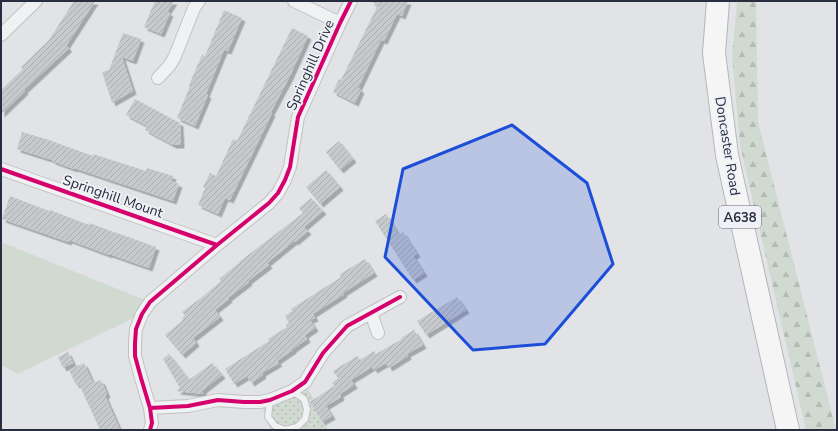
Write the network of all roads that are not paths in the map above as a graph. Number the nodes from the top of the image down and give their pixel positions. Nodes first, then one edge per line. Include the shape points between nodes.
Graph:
1 (36, 1) edge
2 (199, 1) edge
3 (294, 1) edge
4 (351, 1) edge
5 (718, 1) edge
6 (340, 23) junction
7 (1, 35) edge
8 (158, 78) dead end
9 (1, 169) edge
10 (217, 245) junction
11 (400, 297) dead end
12 (371, 313) junction
13 (378, 333) dead end
14 (292, 391) junction
15 (270, 400) junction
16 (150, 408) junction
17 (150, 430) edge
18 (788, 430) edge

1 - 7 street
2 - 8 street via 175,56
3 - 6 street
4 - 6 street, Springhill Drive
5 - 18 highway, Doncaster Road / A638 via 714,53 727,155
6 - 10 street, Springhill Drive via 298,117 290,167 278,193
9 - 10 street, Springhill Mount
10 - 16 street, Springhill Drive via 150,302 142,314 136,329 135,356
11 - 12 street
12 - 13 street
12 - 14 street via 347,326 324,353 305,382
14 - 15 street
14 - 15 lane via 304,399 307,409 305,419 297,427 285,430 275,426 268,416
15 - 16 street via 218,400 188,406
16 - 17 street, Springhill Drive

